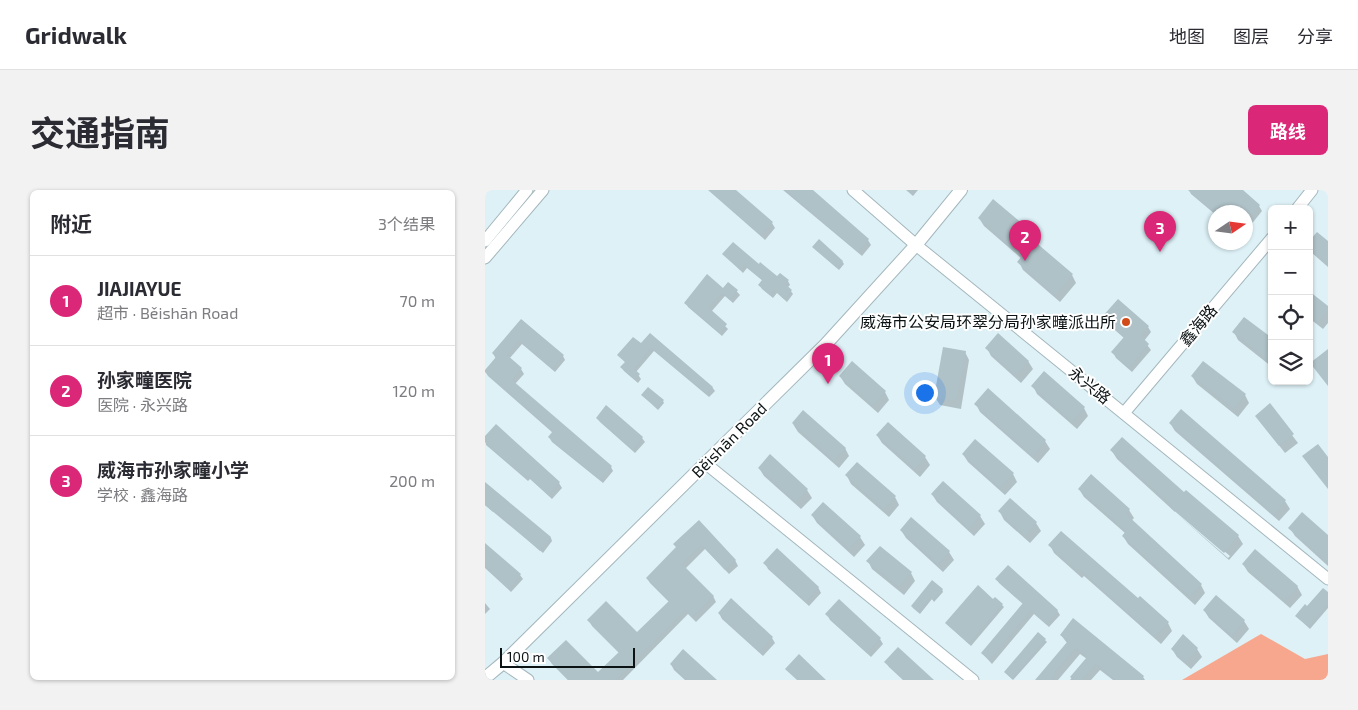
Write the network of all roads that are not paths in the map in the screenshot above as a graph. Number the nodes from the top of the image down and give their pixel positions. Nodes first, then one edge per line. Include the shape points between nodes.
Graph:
1 (527, 190) edge
2 (543, 190) edge
3 (853, 190) edge
4 (961, 190) edge
5 (1313, 190) edge
6 (1300, 205) edge
7 (485, 241) edge
8 (1268, 243) edge
9 (916, 245) junction
10 (485, 258) edge
11 (1124, 413) junction
12 (705, 463) junction
13 (1328, 579) edge
14 (503, 663) junction
15 (485, 678) edge
16 (528, 680) edge
17 (973, 680) edge

1 - 7 street
2 - 10 street
3 - 9 street, 永兴路
4 - 9 main road, Běishān Road
5 - 6 street
8 - 11 street, 鑫海路
9 - 11 street, 永兴路
9 - 12 main road, Běishān Road via 826,344
11 - 13 street, 永兴路
12 - 14 main road, Běishān Road
12 - 17 street
14 - 15 main road, Běishān Road
14 - 16 street

